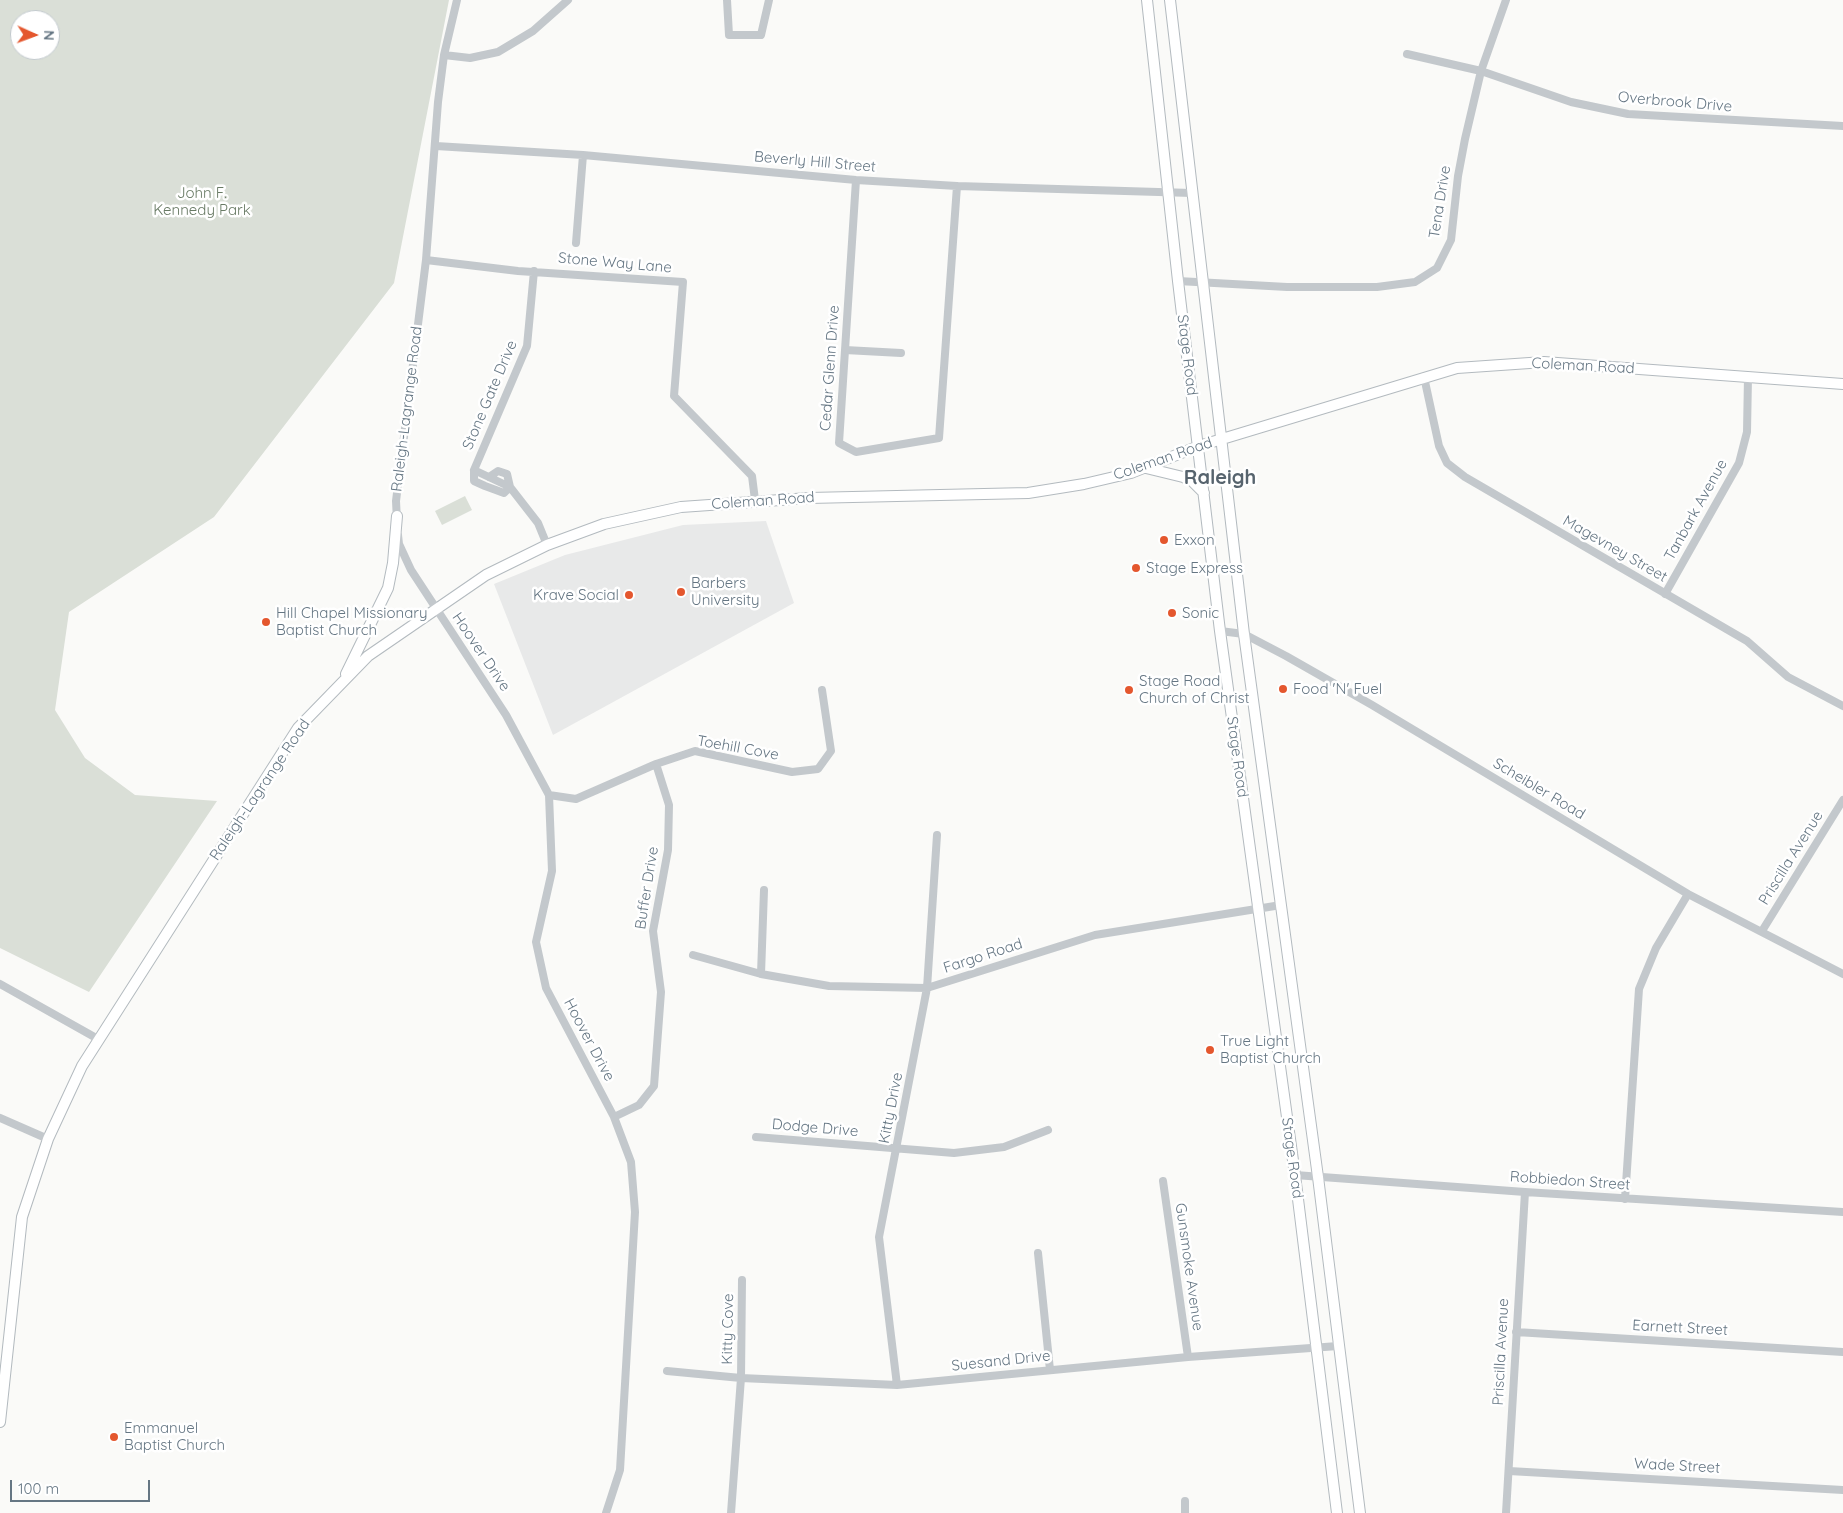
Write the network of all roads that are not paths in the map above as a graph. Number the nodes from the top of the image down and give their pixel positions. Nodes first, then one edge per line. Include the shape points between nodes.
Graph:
1 (457, 0) edge
2 (568, 0) edge
3 (727, 0) edge
4 (769, 0) edge
5 (1147, 0) edge
6 (1170, 0) edge
7 (1506, 0) edge
8 (1407, 54) dead end
9 (444, 55) junction
10 (1481, 71) junction
11 (1843, 126) edge
12 (436, 146) junction
13 (582, 155) junction
14 (856, 180) junction
15 (957, 186) junction
16 (1192, 193) junction
17 (1168, 194) junction
18 (576, 243) dead end
19 (426, 260) junction
20 (534, 270) junction
21 (1178, 281) junction
22 (1202, 282) junction
23 (845, 350) junction
24 (901, 353) dead end
25 (1424, 377) junction
26 (1748, 377) junction
27 (1843, 384) edge
28 (1222, 439) junction
29 (1199, 446) junction
30 (1146, 468) junction
31 (474, 470) junction
32 (510, 487) junction
33 (1204, 493) junction
34 (755, 500) junction
35 (397, 516) junction
36 (547, 545) junction
37 (1665, 594) junction
38 (435, 608) junction
39 (1220, 631) junction
40 (1244, 634) junction
41 (342, 683) junction
42 (822, 690) dead end
43 (1843, 706) edge
44 (656, 764) junction
45 (549, 795) junction
46 (1843, 800) edge
47 (937, 835) dead end
48 (764, 890) dead end
49 (1688, 894) junction
50 (1281, 906) junction
51 (1257, 909) junction
52 (1762, 931) junction
53 (693, 955) dead end
54 (761, 974) junction
55 (1843, 974) edge
56 (0, 984) edge
57 (927, 988) junction
58 (98, 1039) junction
59 (614, 1117) junction
60 (0, 1118) edge
61 (1048, 1130) dead end
62 (756, 1137) dead end
63 (48, 1140) junction
64 (897, 1150) junction
65 (1294, 1175) junction
66 (1318, 1177) junction
67 (1163, 1181) dead end
68 (1525, 1192) junction
69 (1625, 1198) junction
70 (1843, 1212) edge
71 (1038, 1253) dead end
72 (742, 1280) dead end
73 (1516, 1332) junction
74 (1338, 1346) junction
75 (1316, 1348) junction
76 (1843, 1352) edge
77 (1188, 1357) junction
78 (667, 1370) dead end
79 (1050, 1370) junction
80 (741, 1378) junction
81 (896, 1385) junction
82 (0, 1422) edge
83 (1508, 1471) junction
84 (1843, 1490) edge
85 (1185, 1501) dead end
86 (606, 1513) edge
87 (731, 1513) edge
88 (1185, 1513) edge
89 (1337, 1513) edge
90 (1360, 1513) edge
91 (1506, 1513) edge

1 - 9 street, Raleigh-Lagrange Road
2 - 9 street via 533,31 498,52 470,58
3 - 4 street via 729,35 761,35
5 - 17 main road, Stage Road
6 - 16 main road, Stage Road
7 - 10 street, Tena Drive
8 - 10 street, Overbrook Drive
9 - 12 street, Raleigh-Lagrange Road
10 - 11 street, Overbrook Drive via 1571,102 1628,114
10 - 22 street, Tena Drive via 1458,176 1451,240 1437,268 1415,282 1377,287 1287,287
12 - 13 street, Beverly Hill Street
12 - 19 street, Raleigh-Lagrange Road
13 - 14 street, Beverly Hill Street
13 - 18 street
14 - 15 street, Beverly Hill Street
14 - 23 street, Cedar Glenn Drive
15 - 17 street, Beverly Hill Street
15 - 23 street, Cedar Glenn Drive via 939,438 856,452 839,442
16 - 17 street, Beverly Hill Street
16 - 22 main road, Stage Road
17 - 21 main road, Stage Road
19 - 20 street
19 - 35 street, Raleigh-Lagrange Road via 396,502
20 - 31 street, Stone Gate Drive via 527,346
20 - 34 street, Stone Way Lane via 684,282 674,396 752,476
21 - 22 street, Tena Drive
21 - 29 main road, Stage Road
22 - 28 main road, Stage Road
23 - 24 street
25 - 26 main road, Coleman Road via 1457,368 1544,362
25 - 28 main road, Coleman Road
25 - 37 street, Magevney Street via 1439,446 1448,463 1465,477
26 - 27 main road, Coleman Road
26 - 37 street, Tanbark Avenue via 1748,432 1739,463
28 - 29 main road, Coleman Road
28 - 40 main road, Stage Road
29 - 30 main road, Coleman Road
29 - 33 main road, Stage Road
30 - 33 main road via 1183,477
30 - 34 main road, Coleman Road via 1084,484 1028,493
31 - 32 street, Stone Gate Drive via 489,477 498,471 507,474
31 - 32 street, Stone Gate Drive via 474,481 504,493
32 - 36 street, Stone Gate Drive via 538,523
33 - 39 main road, Stage Road
34 - 36 main road, Coleman Road via 681,507 604,524
35 - 38 street, Raleigh-Lagrange Road via 399,544
35 - 41 main road via 394,563 388,588
36 - 38 main road, Coleman Road via 486,575
37 - 43 street, Magevney Street via 1747,641 1788,677
38 - 41 main road, Raleigh-Lagrange Road via 368,656
38 - 45 street, Hoover Drive via 506,715
39 - 40 street, Scheibler Road
39 - 51 main road, Stage Road
40 - 49 street, Scheibler Road via 1358,696
40 - 50 main road, Stage Road
41 - 58 main road, Raleigh-Lagrange Road via 298,728
42 - 44 street, Toehill Cove via 831,750 818,769 792,772 695,751
44 - 45 street, Toehill Cove via 576,799
44 - 59 street, Buffer Drive via 669,814 668,850 653,931 661,992 654,1086 639,1105
45 - 59 street, Hoover Drive via 552,871 536,942 546,988
46 - 52 street, Priscilla Avenue
47 - 57 street, Kitty Drive
48 - 54 street
49 - 52 street, Scheibler Road
49 - 69 street via 1656,948 1639,989
50 - 51 street, Fargo Road
50 - 66 main road, Stage Road
51 - 57 street, Fargo Road via 1095,935
51 - 65 main road, Stage Road
52 - 55 street, Scheibler Road
53 - 54 street, Fargo Road
54 - 57 street, Fargo Road via 829,986
56 - 58 street
57 - 64 street, Kitty Drive
58 - 63 main road, Raleigh-Lagrange Road
59 - 86 street, Hoover Drive via 631,1162 635,1212 620,1470
60 - 63 street
61 - 64 street, Dodge Drive via 1004,1147 954,1153
62 - 64 street, Dodge Drive
63 - 82 main road, Raleigh-Lagrange Road via 22,1217
64 - 81 street, Kitty Drive via 879,1237
65 - 66 street, Robbiedon Street
65 - 75 main road, Stage Road
66 - 68 street, Robbiedon Street
66 - 74 main road, Stage Road
67 - 77 street, Gunsmoke Avenue
68 - 69 street, Robbiedon Street
68 - 73 street, Priscilla Avenue
69 - 70 street, Robbiedon Street
71 - 79 street
72 - 80 street, Kitty Cove
73 - 76 street, Earnett Street
73 - 83 street, Priscilla Avenue
74 - 75 street, Suesand Drive
74 - 90 main road, Stage Road
75 - 77 street, Suesand Drive
75 - 89 main road, Stage Road
77 - 79 street, Suesand Drive
78 - 80 street, Suesand Drive
79 - 81 street, Suesand Drive
80 - 81 street, Suesand Drive
80 - 87 street
83 - 84 street, Wade Street
83 - 91 street, Priscilla Avenue
85 - 88 street

